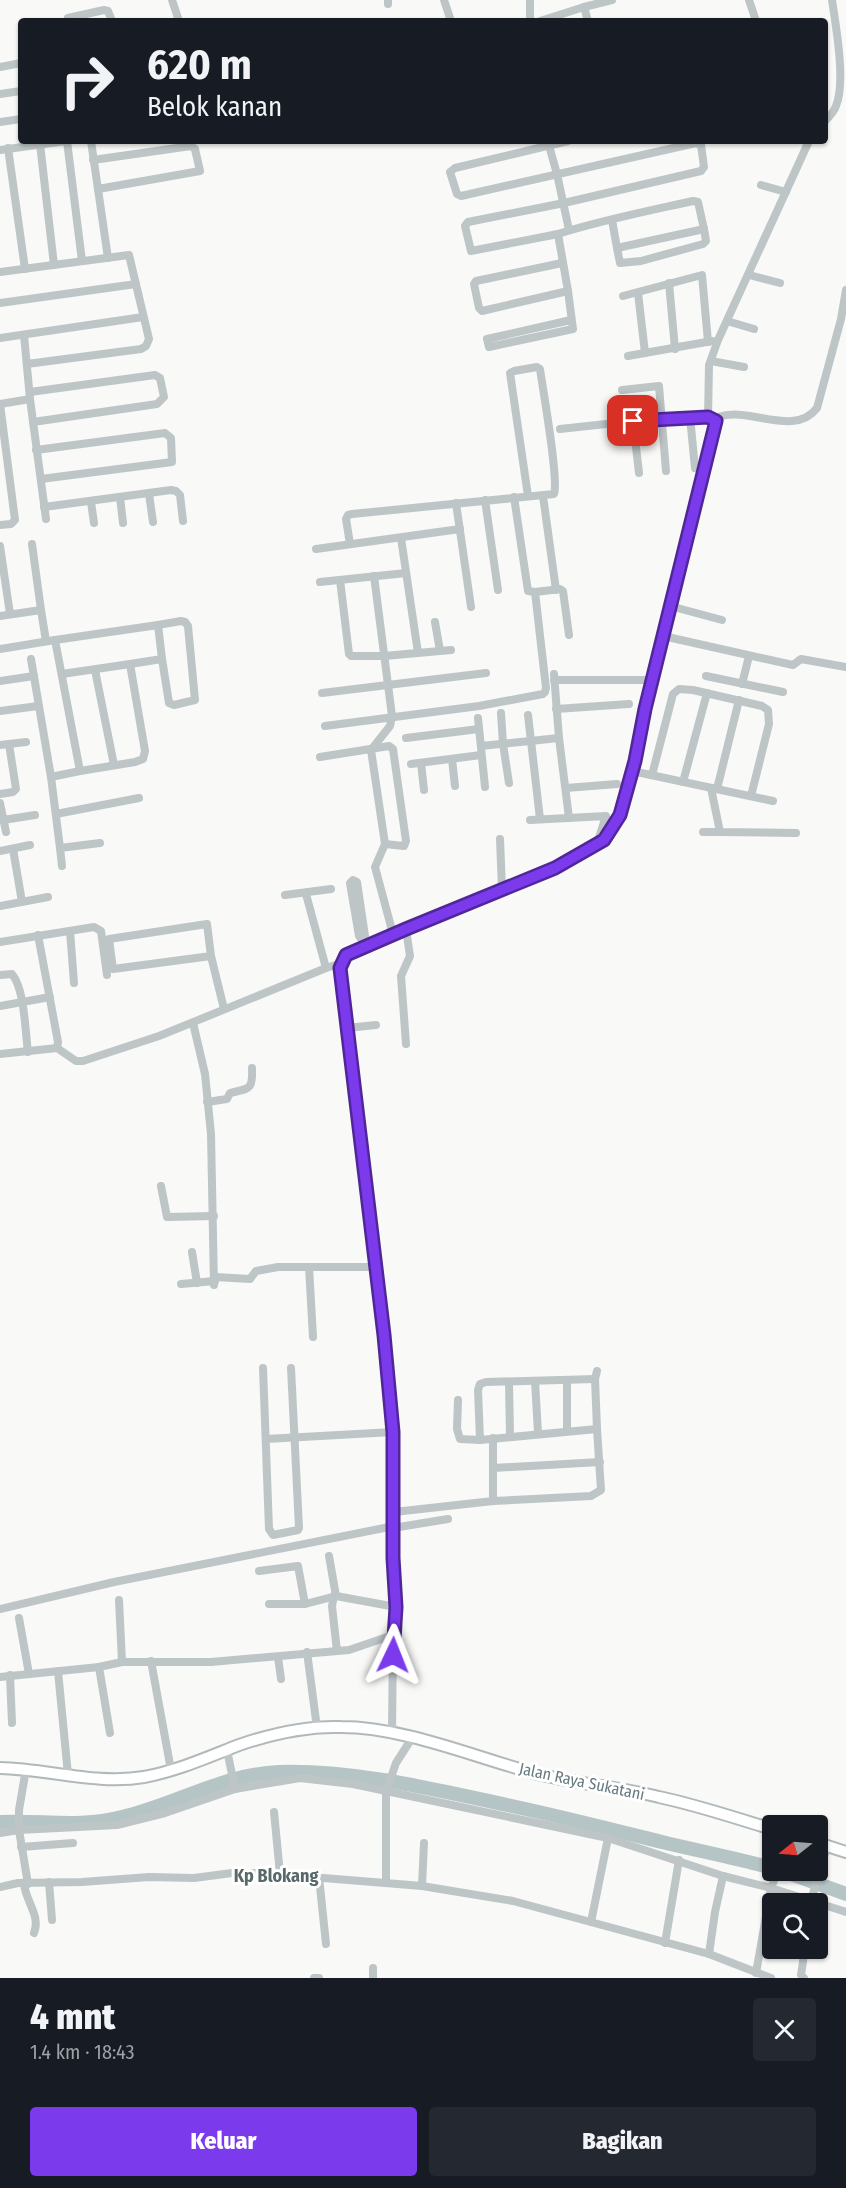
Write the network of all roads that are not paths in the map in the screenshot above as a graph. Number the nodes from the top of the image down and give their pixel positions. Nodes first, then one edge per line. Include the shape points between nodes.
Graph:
1 (172, 0) edge
2 (444, 0) edge
3 (530, 0) edge
4 (612, 0) edge
5 (749, 0) edge
6 (832, 0) edge
7 (584, 7) junction
8 (68, 17) edge
9 (111, 18) edge
10 (178, 18) edge
11 (450, 18) edge
12 (530, 18) edge
13 (549, 18) edge
14 (587, 18) edge
15 (755, 18) edge
16 (18, 64) edge
17 (0, 67) edge
18 (843, 85) edge
19 (18, 91) edge
20 (0, 94) edge
21 (828, 117) edge
22 (18, 119) edge
23 (0, 122) edge
24 (40, 144) joint
25 (67, 144) edge
26 (91, 144) edge
27 (544, 144) edge
28 (548, 144) edge
29 (692, 144) edge
30 (698, 144) edge
31 (808, 144) edge
32 (4, 149) edge
33 (93, 160) junction
34 (557, 174) junction
35 (761, 185) dead end
36 (98, 189) junction
37 (786, 192) junction
38 (564, 203) junction
39 (612, 220) junction
40 (704, 229) junction
41 (569, 230) junction
42 (558, 234) junction
43 (617, 249) junction
44 (108, 258) junction
45 (82, 261) junction
46 (562, 263) junction
47 (54, 265) junction
48 (25, 269) junction
49 (0, 272) edge
50 (749, 275) junction
51 (669, 283) junction
52 (780, 283) dead end
53 (136, 284) junction
54 (846, 290) edge
55 (568, 291) junction
56 (638, 293) junction
57 (623, 296) dead end
58 (0, 303) edge
59 (143, 317) junction
60 (571, 320) junction
61 (727, 321) junction
62 (754, 329) dead end
63 (24, 335) junction
64 (0, 338) edge
65 (718, 340) junction
66 (708, 342) junction
67 (675, 349) junction
68 (645, 353) junction
69 (628, 356) dead end
70 (711, 361) junction
71 (27, 364) junction
72 (744, 367) dead end
73 (622, 390) dead end
74 (30, 395) junction
75 (0, 404) edge
76 (690, 417) junction
77 (662, 418) junction
78 (712, 419) junction
79 (633, 421) junction
80 (33, 422) junction
81 (560, 429) dead end
82 (36, 450) junction
83 (695, 468) dead end
84 (666, 471) dead end
85 (639, 473) dead end
86 (41, 479) junction
87 (149, 494) junction
88 (528, 496) junction
89 (543, 496) junction
90 (120, 497) junction
91 (514, 497) junction
92 (485, 500) junction
93 (91, 502) junction
94 (456, 503) junction
95 (44, 507) junction
96 (46, 519) dead end
97 (183, 521) dead end
98 (153, 522) dead end
99 (94, 523) dead end
100 (123, 524) dead end
101 (0, 525) edge
102 (460, 529) junction
103 (401, 538) junction
104 (32, 544) dead end
105 (350, 544) junction
106 (0, 546) edge
107 (316, 549) dead end
108 (406, 573) junction
109 (374, 576) junction
110 (340, 580) junction
111 (320, 582) dead end
112 (498, 590) dead end
113 (556, 590) junction
114 (535, 592) junction
115 (670, 606) junction
116 (471, 607) dead end
117 (41, 610) junction
118 (10, 614) junction
119 (0, 616) edge
120 (722, 620) dead end
121 (435, 622) dead end
122 (158, 625) junction
123 (569, 636) dead end
124 (663, 636) junction
125 (55, 640) junction
126 (46, 641) junction
127 (0, 649) edge
128 (451, 650) dead end
129 (440, 651) junction
130 (418, 653) junction
131 (384, 656) junction
132 (749, 656) junction
133 (31, 659) dead end
134 (162, 659) junction
135 (130, 664) junction
136 (846, 667) edge
137 (95, 670) junction
138 (486, 673) dead end
139 (62, 674) junction
140 (34, 676) junction
141 (706, 676) dead end
142 (653, 680) junction
143 (0, 681) edge
144 (388, 684) junction
145 (742, 684) junction
146 (783, 692) dead end
147 (322, 693) dead end
148 (707, 693) junction
149 (739, 700) junction
150 (629, 704) dead end
151 (38, 706) junction
152 (556, 709) junction
153 (0, 711) edge
154 (501, 713) dead end
155 (528, 715) dead end
156 (392, 716) junction
157 (478, 718) dead end
158 (325, 726) dead end
159 (479, 729) junction
160 (406, 738) dead end
161 (559, 738) junction
162 (530, 740) junction
163 (26, 742) dead end
164 (9, 744) junction
165 (503, 744) junction
166 (0, 745) edge
167 (371, 750) junction
168 (481, 751) junction
169 (320, 757) dead end
170 (452, 759) junction
171 (420, 763) junction
172 (411, 764) dead end
173 (114, 765) junction
174 (80, 771) junction
175 (632, 771) junction
176 (652, 775) junction
177 (51, 777) junction
178 (683, 782) junction
179 (509, 783) dead end
180 (617, 784) dead end
181 (455, 786) dead end
182 (485, 787) dead end
183 (566, 788) junction
184 (714, 788) junction
185 (424, 790) dead end
186 (0, 794) edge
187 (751, 796) junction
188 (139, 798) dead end
189 (773, 801) dead end
190 (0, 803) edge
191 (56, 814) junction
192 (35, 815) dead end
193 (569, 818) junction
194 (530, 819) dead end
195 (540, 819) junction
196 (3, 820) junction
197 (6, 832) dead end
198 (703, 832) dead end
199 (720, 832) junction
200 (796, 833) dead end
201 (500, 838) dead end
202 (100, 843) dead end
203 (385, 844) junction
204 (597, 844) junction
205 (30, 845) dead end
206 (60, 848) junction
207 (13, 849) junction
208 (0, 851) edge
209 (62, 866) dead end
210 (331, 889) dead end
211 (502, 889) junction
212 (306, 894) junction
213 (285, 895) dead end
214 (48, 897) dead end
215 (22, 902) junction
216 (0, 906) edge
217 (406, 929) junction
218 (70, 931) junction
219 (393, 934) junction
220 (38, 935) junction
221 (0, 942) edge
222 (363, 944) junction
223 (211, 956) junction
224 (342, 963) junction
225 (326, 968) junction
226 (0, 975) edge
227 (107, 975) dead end
228 (74, 983) dead end
229 (50, 997) junction
230 (22, 1002) junction
231 (0, 1006) edge
232 (224, 1010) junction
233 (193, 1023) junction
234 (376, 1025) dead end
235 (347, 1028) junction
236 (406, 1044) dead end
237 (57, 1048) junction
238 (28, 1052) junction
239 (0, 1054) edge
240 (252, 1068) dead end
241 (207, 1102) junction
242 (160, 1186) dead end
243 (214, 1216) junction
244 (192, 1252) dead end
245 (309, 1267) junction
246 (376, 1267) junction
247 (215, 1281) junction
248 (197, 1283) junction
249 (181, 1284) dead end
250 (313, 1338) dead end
251 (263, 1368) dead end
252 (291, 1368) dead end
253 (535, 1381) junction
254 (567, 1381) junction
255 (509, 1382) junction
256 (458, 1400) dead end
257 (597, 1429) junction
258 (567, 1431) junction
259 (393, 1432) junction
260 (538, 1433) junction
261 (510, 1436) junction
262 (295, 1438) junction
263 (493, 1438) junction
264 (266, 1440) junction
265 (480, 1440) junction
266 (600, 1461) junction
267 (493, 1468) junction
268 (493, 1501) junction
269 (394, 1512) junction
270 (448, 1519) dead end
271 (393, 1527) junction
272 (329, 1556) dead end
273 (259, 1571) dead end
274 (335, 1596) junction
275 (119, 1600) dead end
276 (269, 1604) dead end
277 (305, 1604) junction
278 (396, 1607) junction
279 (0, 1609) edge
280 (20, 1618) dead end
281 (393, 1635) junction
282 (337, 1651) junction
283 (307, 1652) junction
284 (278, 1657) junction
285 (151, 1661) junction
286 (122, 1662) junction
287 (99, 1667) junction
288 (57, 1671) junction
289 (29, 1674) junction
290 (10, 1675) junction
291 (0, 1677) edge
292 (281, 1679) dead end
293 (12, 1723) dead end
294 (317, 1728) junction
295 (110, 1733) dead end
296 (392, 1734) junction
297 (411, 1738) junction
298 (228, 1750) junction
299 (0, 1768) edge
300 (26, 1769) junction
301 (171, 1770) junction
302 (68, 1775) junction
303 (235, 1787) junction
304 (387, 1789) junction
305 (274, 1812) dead end
306 (762, 1826) edge
307 (19, 1828) junction
308 (0, 1833) edge
309 (608, 1838) junction
310 (74, 1843) dead end
311 (424, 1843) dead end
312 (21, 1846) junction
313 (828, 1847) edge
314 (846, 1852) edge
315 (679, 1860) junction
316 (280, 1874) junction
317 (723, 1876) junction
318 (319, 1877) junction
319 (774, 1881) edge
320 (49, 1882) junction
321 (26, 1883) junction
322 (386, 1883) junction
323 (422, 1886) junction
324 (0, 1887) edge
325 (771, 1888) junction
326 (789, 1893) edge
327 (828, 1905) edge
328 (846, 1912) edge
329 (52, 1920) dead end
330 (591, 1922) junction
331 (34, 1933) dead end
332 (665, 1943) junction
333 (326, 1944) dead end
334 (710, 1954) junction
335 (803, 1959) edge
336 (373, 1968) dead end
337 (756, 1973) junction
338 (314, 1978) edge
339 (319, 1978) edge
340 (373, 1978) edge
341 (771, 1978) edge
342 (804, 1978) edge

1 - 10 street
2 - 11 street
3 - 12 street
4 - 7 street
5 - 15 street
6 - 18 street
7 - 13 street
7 - 14 street
8 - 9 street via 104,10
16 - 17 street
18 - 21 street via 837,106
19 - 20 street
22 - 23 street
24 - 32 street
24 - 47 street
25 - 45 street
26 - 33 street
27 - 34 street via 455,168 450,172 457,195
28 - 34 street
29 - 34 street
30 - 38 street via 704,170
31 - 37 street
32 - 48 street
33 - 36 street
33 - 36 street via 191,146 200,171
34 - 38 street
35 - 37 street
36 - 44 street
37 - 50 street
38 - 41 street
38 - 42 street via 468,222 465,226 471,251
39 - 40 street via 697,201
39 - 41 street
39 - 43 street
40 - 43 street
40 - 43 street via 703,244 641,261 620,263
41 - 42 street
42 - 46 street
44 - 45 street
44 - 53 street via 129,255
45 - 47 street
46 - 55 street
46 - 55 street via 476,281 479,308 482,311
47 - 48 street
48 - 49 street
50 - 52 street
50 - 61 street
51 - 56 street
51 - 66 street via 702,275
51 - 67 street
53 - 58 street
53 - 59 street
54 - 78 street via 817,408 810,417 795,422 732,413
55 - 60 street
56 - 57 street
56 - 68 street
59 - 63 street
59 - 71 street via 149,339 141,349
60 - 60 street via 487,339 489,347 573,328
61 - 62 street
61 - 65 street
63 - 64 street
63 - 71 street
65 - 66 street
65 - 70 street
66 - 67 street
67 - 68 street
68 - 69 street
70 - 72 street
70 - 78 street
71 - 74 street
73 - 77 street via 659,386
74 - 75 street
74 - 80 street
74 - 80 street via 155,375 160,378 164,397 157,404
75 - 101 street via 15,520
76 - 77 street
76 - 78 street
76 - 83 street
77 - 79 street
77 - 84 street
78 - 115 street
79 - 81 street
79 - 85 street
80 - 82 street
82 - 86 street
82 - 86 street via 165,434 171,438 171,462
86 - 95 street
87 - 90 street
87 - 97 street via 176,491
87 - 98 street
88 - 89 street
88 - 89 street via 510,373 537,367 555,484 554,494
88 - 91 street
89 - 113 street
90 - 93 street
90 - 100 street
91 - 92 street
91 - 114 street via 528,591
92 - 94 street
92 - 112 street
93 - 95 street
93 - 99 street
94 - 102 street
94 - 105 street via 348,515
95 - 96 street
102 - 103 street
102 - 116 street
103 - 105 street
103 - 108 street
104 - 117 street
105 - 107 street
106 - 118 street
108 - 109 street
108 - 130 street
109 - 110 street
109 - 131 street
110 - 111 street
110 - 131 street via 349,654
113 - 114 street
113 - 123 street via 563,591
114 - 156 street via 543,694
115 - 120 street
115 - 124 street
117 - 118 street
117 - 126 street
118 - 119 street
121 - 129 street
122 - 125 street
122 - 134 street
122 - 134 street via 181,621 188,626 195,700 169,703
124 - 132 street
124 - 142 street
125 - 126 street
125 - 139 street
126 - 127 street
128 - 129 street
129 - 130 street
130 - 131 street
131 - 144 street
132 - 136 street via 793,665 801,659
132 - 145 street
133 - 140 street
134 - 135 street
135 - 137 street
135 - 173 street via 145,751 143,759
137 - 139 street
137 - 173 street
138 - 144 street
139 - 174 street
140 - 143 street
140 - 151 street
141 - 145 street
142 - 152 street via 554,677
142 - 175 street
144 - 147 street
144 - 156 street
145 - 146 street
148 - 149 street
148 - 176 street via 684,688 674,694
148 - 178 street
149 - 184 street
149 - 187 street via 765,707 770,713
150 - 152 street
151 - 153 street
151 - 177 street
152 - 161 street
154 - 165 street
155 - 162 street
156 - 158 street
156 - 167 street via 390,726
157 - 159 street
159 - 160 street
159 - 168 street
161 - 162 street
161 - 183 street
162 - 165 street
162 - 195 street
163 - 164 street
164 - 166 street
164 - 186 street via 16,789
165 - 168 street
165 - 179 street
167 - 169 street
167 - 203 street
167 - 203 street via 390,746 395,755 406,841 404,846
168 - 170 street
168 - 182 street
170 - 171 street
170 - 181 street
171 - 172 street
171 - 185 street
173 - 174 street
174 - 177 street
175 - 176 street
175 - 204 street via 620,815
176 - 178 street
177 - 191 street
178 - 184 street
180 - 183 street
183 - 193 street
184 - 187 street
184 - 199 street
187 - 189 street
188 - 191 street
190 - 196 street
191 - 206 street
192 - 196 street
193 - 195 street
193 - 204 street via 606,816
194 - 195 street
196 - 197 street
198 - 199 street
199 - 200 street
201 - 211 street
202 - 206 street
203 - 219 street via 375,867
204 - 211 street via 555,868
205 - 207 street
206 - 209 street
207 - 208 street
207 - 215 street
210 - 212 street
211 - 217 street
212 - 213 street
212 - 225 street
214 - 215 street
215 - 216 street
217 - 219 street
217 - 236 street via 410,956 401,976
218 - 220 street
218 - 227 street via 94,927 101,931
218 - 228 street
219 - 222 street
220 - 221 street
220 - 229 street
222 - 222 street via 350,883 353,880 357,882
222 - 224 street via 346,955
223 - 223 street via 113,969 109,939 207,924
223 - 232 street
224 - 225 street
224 - 235 street via 340,981
225 - 232 street
226 - 230 street via 12,974
229 - 230 street
229 - 237 street
230 - 231 street
230 - 238 street
232 - 233 street
233 - 237 street via 83,1061 76,1061
233 - 241 street
234 - 235 street
235 - 246 street
237 - 238 street
238 - 239 street
240 - 241 street via 253,1080 248,1089 230,1093 227,1099
241 - 243 street
242 - 243 street via 167,1217
243 - 247 street
244 - 248 street
245 - 246 street
245 - 247 street via 264,1269 256,1271 250,1279
245 - 250 street
246 - 259 street
247 - 248 street
248 - 249 street
251 - 264 street
252 - 262 street
253 - 254 street
253 - 255 street
253 - 260 street
254 - 257 street via 596,1375
254 - 258 street
255 - 261 street
255 - 265 street via 480,1384
256 - 265 street via 460,1440
257 - 258 street
257 - 266 street
258 - 260 street
259 - 262 street
259 - 269 street
260 - 261 street
261 - 263 street
262 - 264 street
262 - 264 street via 299,1528 290,1533 269,1531
263 - 265 street
263 - 267 street
266 - 267 street
266 - 268 street via 601,1490 591,1496
267 - 268 street
268 - 269 street
269 - 271 street
270 - 271 street
271 - 278 street
271 - 279 street via 114,1582
272 - 274 street
273 - 277 street via 298,1566
274 - 277 street
274 - 278 street
274 - 282 street via 332,1606
275 - 286 street
276 - 277 street
278 - 281 street
280 - 289 street
281 - 282 street
281 - 296 street
282 - 283 street
283 - 284 street
283 - 294 street
284 - 285 street
284 - 292 street
285 - 286 street
285 - 301 street
286 - 287 street
287 - 288 street
287 - 295 street
288 - 289 street
288 - 302 street
289 - 290 street
290 - 291 street
290 - 293 street
294 - 296 main road, Jalan Raya Sukatani via 364,1728
294 - 298 main road, Jalan Raya Sukatani via 273,1735
296 - 297 main road, Jalan Raya Sukatani
297 - 304 street
297 - 306 main road, Jalan Raya Sukatani via 553,1778 658,1796
298 - 301 main road, Jalan Raya Sukatani
298 - 303 street
299 - 300 main road, Jalan Raya Sukatani
300 - 302 main road, Jalan Raya Sukatani
300 - 307 street
301 - 302 main road, Jalan Raya Sukatani via 123,1779
303 - 304 street via 300,1778
303 - 307 street via 165,1813 117,1825
304 - 309 street
304 - 322 street
305 - 316 street
307 - 308 street
307 - 312 street
309 - 315 street
309 - 330 street
310 - 312 street
311 - 323 street
312 - 321 street
313 - 314 main road
315 - 317 street
315 - 332 street
316 - 318 street
316 - 320 street
317 - 325 street
317 - 334 street
318 - 322 street
318 - 333 street
319 - 325 street
320 - 321 street
320 - 329 street
321 - 324 street
321 - 331 street via 27,1900 33,1907
322 - 323 street
323 - 330 street via 513,1901
325 - 326 street
325 - 337 street
327 - 328 street
330 - 332 street
332 - 334 street
334 - 337 street
335 - 342 street
336 - 340 street
337 - 341 street
338 - 339 street

